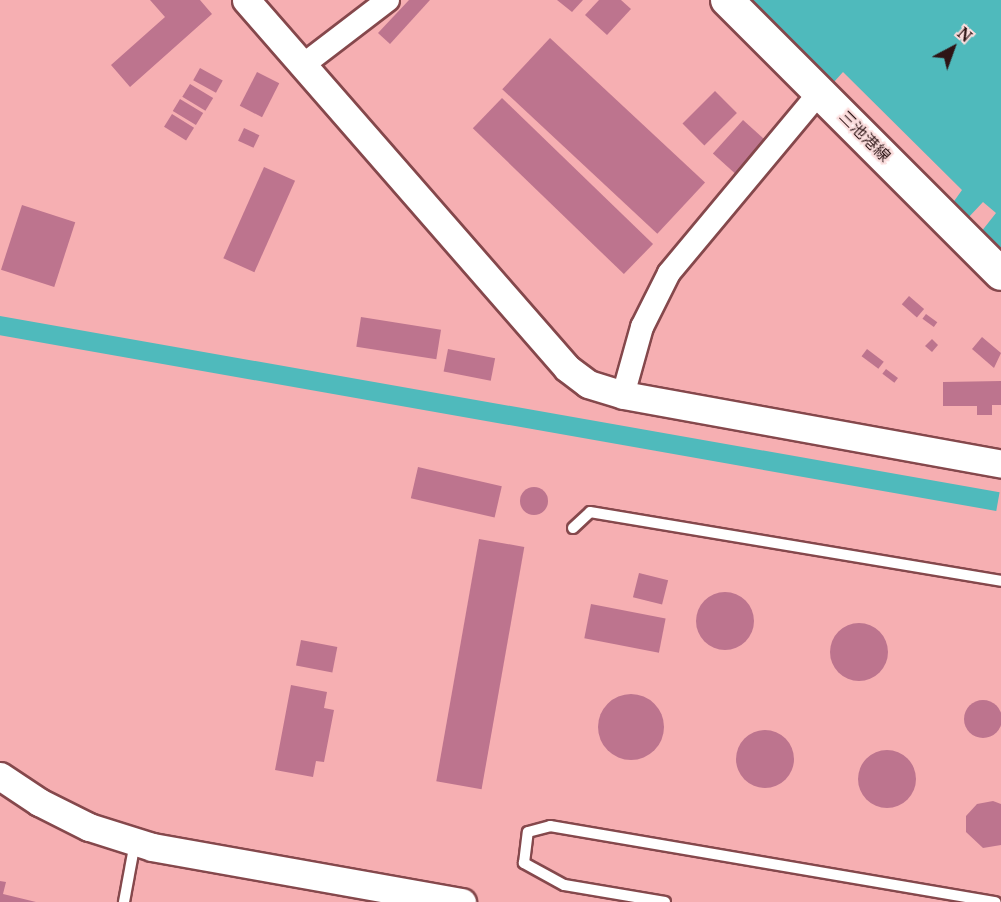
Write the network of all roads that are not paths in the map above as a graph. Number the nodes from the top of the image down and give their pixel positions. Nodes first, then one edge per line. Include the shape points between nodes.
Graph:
1 (246, 0) edge
2 (388, 0) edge
3 (727, 0) edge
4 (303, 64) junction
5 (820, 92) junction
6 (1001, 274) edge
7 (623, 395) junction
8 (1001, 464) edge
9 (573, 528) dead end
10 (1001, 581) edge
11 (0, 776) edge
12 (135, 842) junction
13 (124, 902) edge
14 (462, 902) edge
15 (665, 902) edge
16 (996, 902) edge

1 - 4 street
2 - 4 street
3 - 5 main road, 三池港線
4 - 7 street via 567,368 588,384
5 - 6 main road, 三池港線
5 - 7 street via 669,273 642,327
7 - 8 street
9 - 10 lane via 590,512
11 - 12 street via 39,802 89,827
12 - 13 lane
12 - 14 street
15 - 16 lane via 564,885 524,862 528,832 550,826

